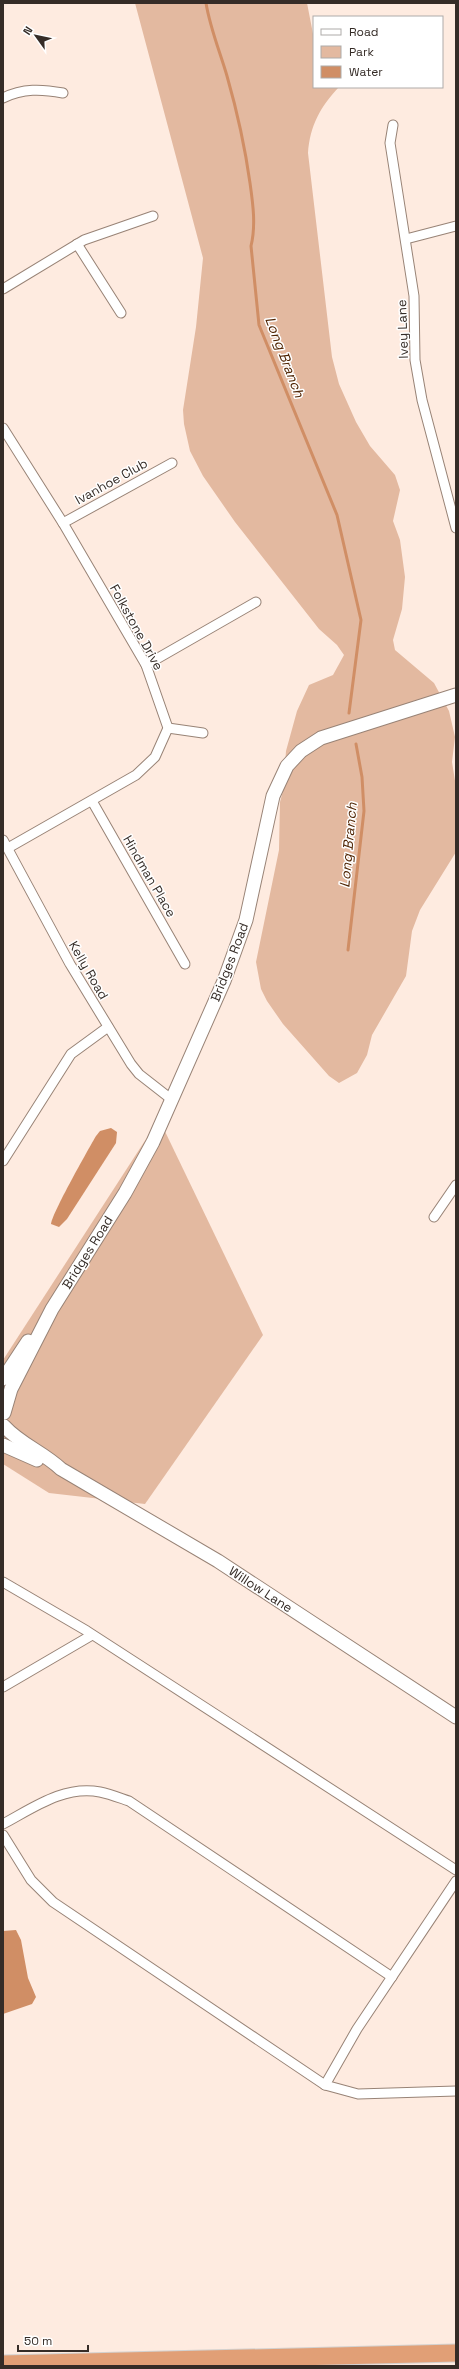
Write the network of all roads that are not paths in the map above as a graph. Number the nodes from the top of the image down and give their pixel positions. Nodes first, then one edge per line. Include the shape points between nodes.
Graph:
1 (63, 93) dead end
2 (3, 98) edge
3 (393, 125) dead end
4 (154, 216) dead end
5 (456, 226) edge
6 (406, 239) junction
7 (77, 244) junction
8 (3, 289) edge
9 (121, 313) dead end
10 (3, 428) edge
11 (172, 463) dead end
12 (63, 523) junction
13 (456, 528) edge
14 (256, 602) dead end
15 (146, 665) junction
16 (456, 695) edge
17 (168, 728) junction
18 (203, 733) dead end
19 (92, 801) junction
20 (5, 844) edge
21 (185, 964) dead end
22 (108, 1027) junction
23 (171, 1099) junction
24 (3, 1161) edge
25 (456, 1185) edge
26 (434, 1217) dead end
27 (52, 1309) junction
28 (3, 1379) edge
29 (3, 1419) edge
30 (3, 1445) edge
31 (61, 1469) junction
32 (3, 1582) edge
33 (92, 1635) junction
34 (3, 1687) edge
35 (456, 1717) edge
36 (3, 1824) edge
37 (3, 1835) edge
38 (456, 1870) edge
39 (456, 1881) edge
40 (392, 1977) junction
41 (325, 2085) junction
42 (456, 2091) edge
43 (456, 2353) edge
44 (171, 2360) junction
45 (3, 2364) edge
46 (153, 2366) edge

1 - 2 street via 33,90 16,92
3 - 6 street, Ivey Lane via 390,143
4 - 7 street via 93,236
5 - 6 street
6 - 13 street, Ivey Lane via 414,296 415,360 422,400
7 - 8 street
7 - 9 street
10 - 12 street, Folkstone Drive
11 - 12 street, Ivanhoe Club
12 - 15 street, Folkstone Drive
14 - 15 street
15 - 17 street, Folkstone Drive
16 - 23 street, Bridges Road via 321,738 301,751 287,766 273,796 255,885 236,950
17 - 18 street
17 - 19 street via 156,757 136,775
19 - 20 street
19 - 21 street, Hindman Place
20 - 22 street, Kelly Road via 70,964
22 - 23 street, Kelly Road via 139,1074
22 - 24 street via 71,1054
23 - 27 street, Bridges Road via 153,1142 125,1193
25 - 26 street
27 - 28 street, Bridges Road via 36,1326
27 - 29 street, Bridges Road via 11,1389
29 - 31 street, Willow Lane via 15,1438 48,1456
30 - 31 street, Willow Lane
31 - 35 street, Willow Lane via 218,1561
32 - 33 street
33 - 34 street
33 - 38 street
36 - 40 street via 52,1797 77,1791 100,1792 129,1801
37 - 41 street via 31,1880 53,1902
39 - 40 street
40 - 41 street via 357,2029
41 - 42 street via 358,2094
43 - 44 highway
44 - 45 highway
44 - 46 highway

